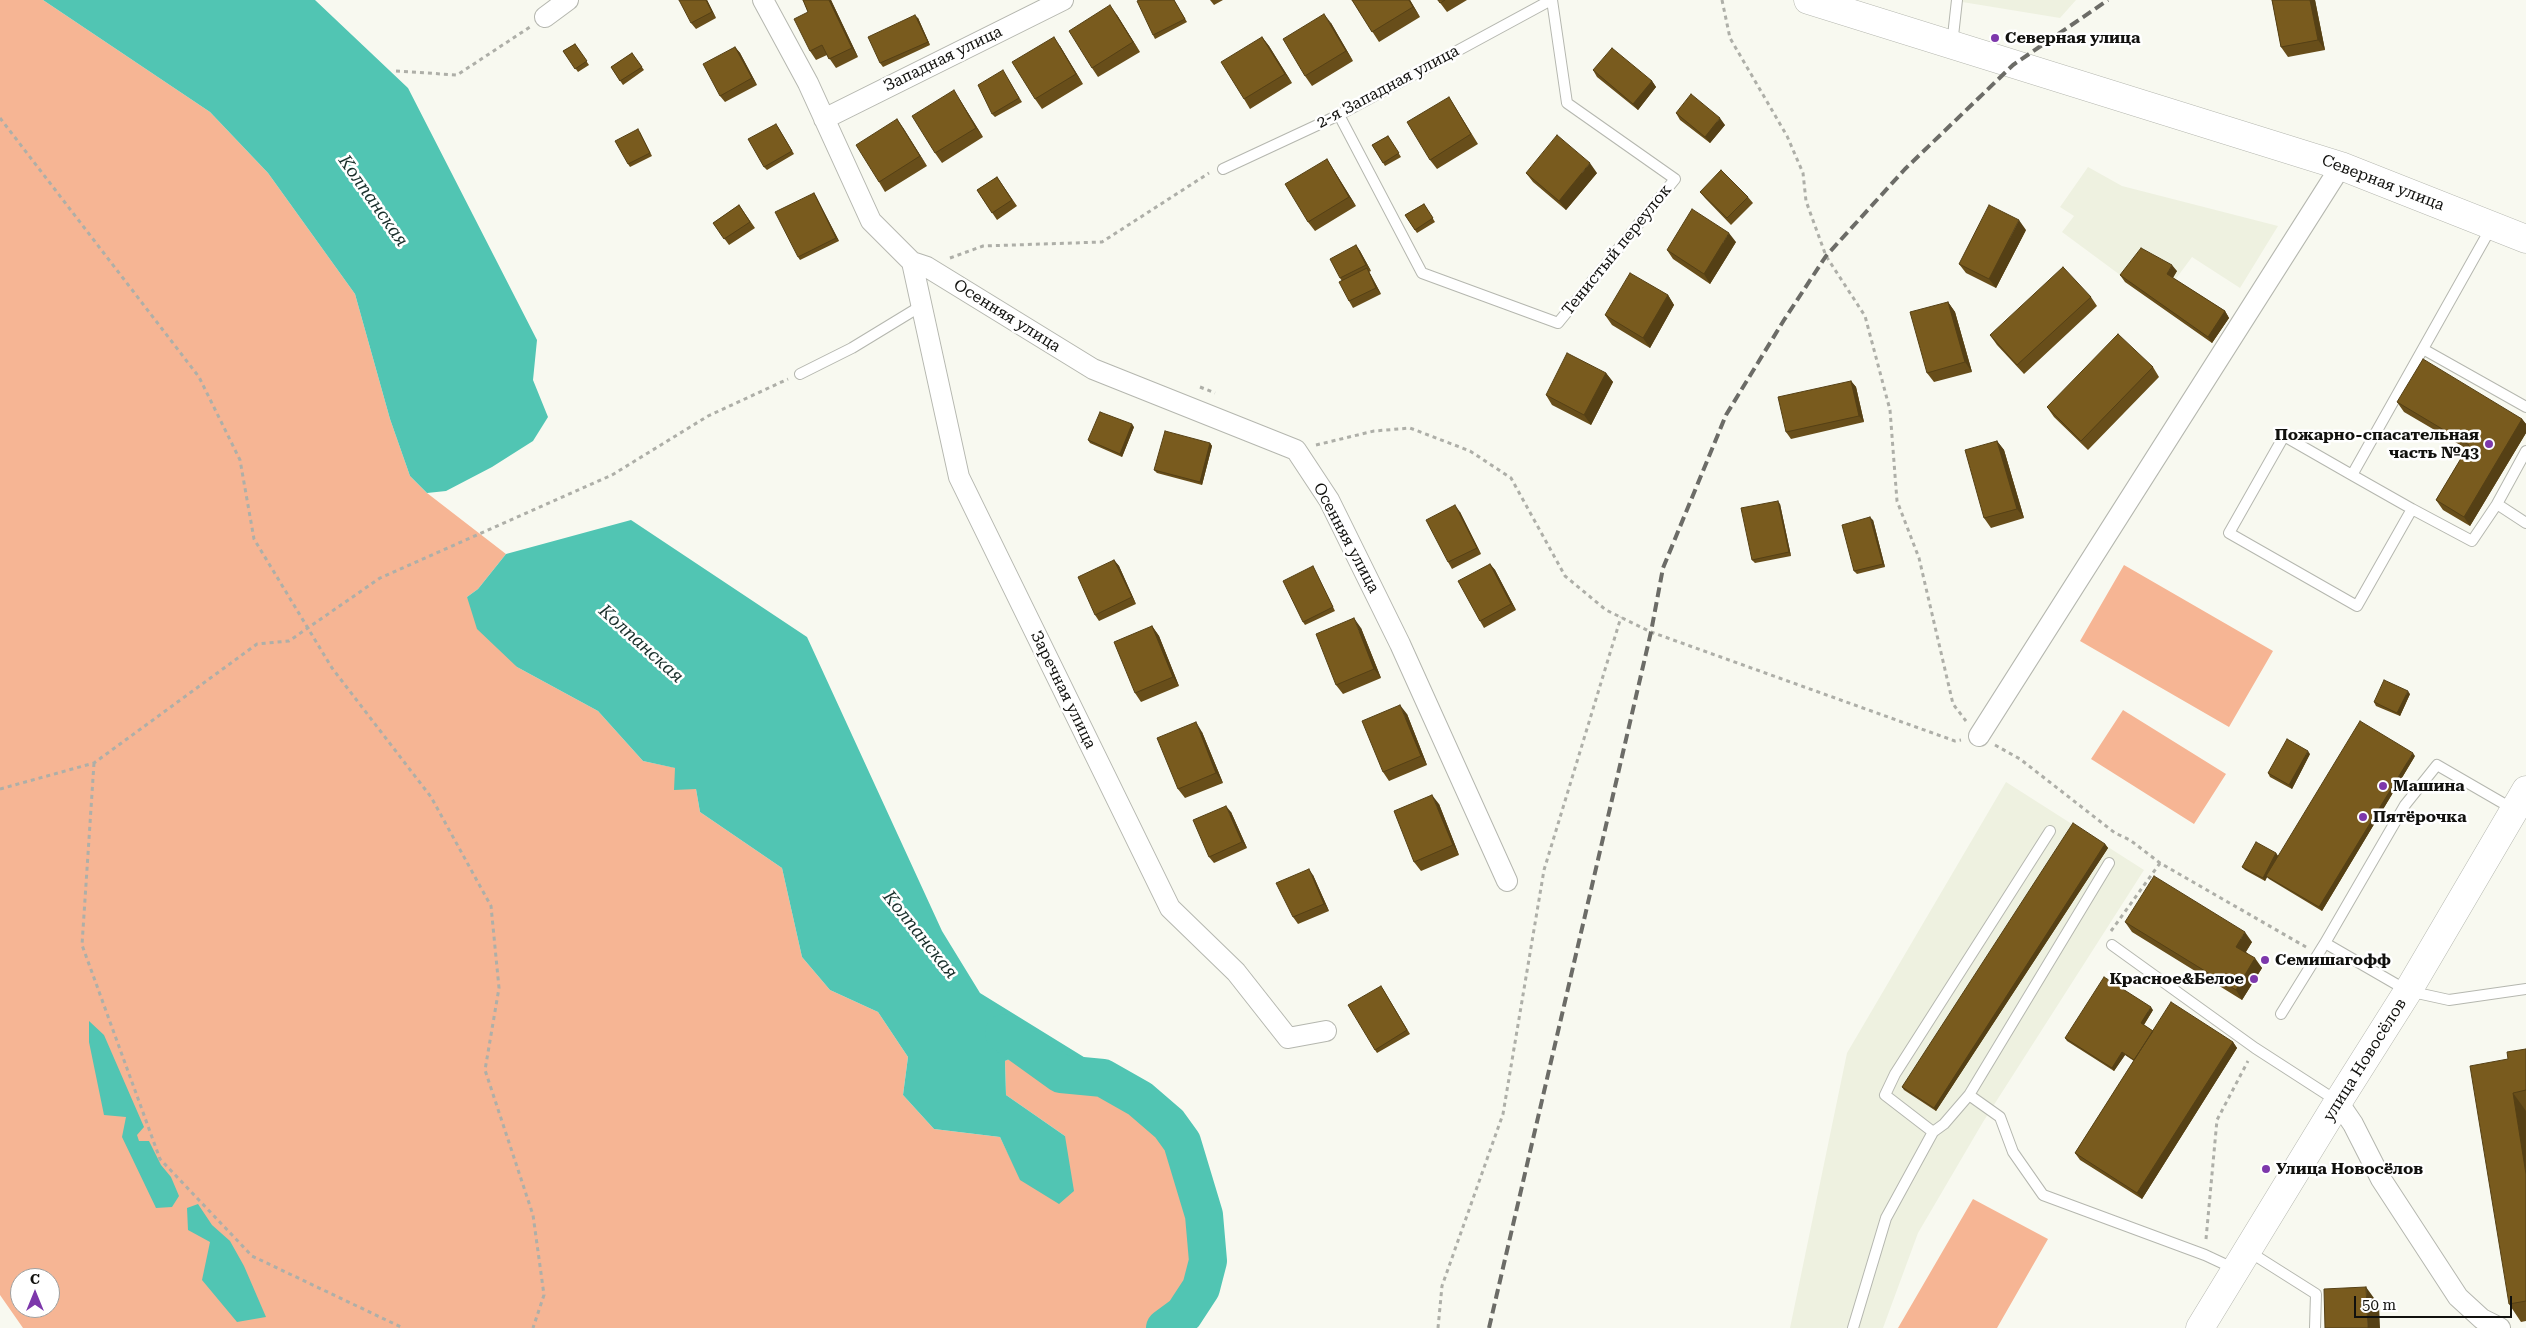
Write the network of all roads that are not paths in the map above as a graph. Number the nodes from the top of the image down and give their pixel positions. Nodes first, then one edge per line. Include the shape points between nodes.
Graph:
1 (568, 0) edge
2 (763, 0) edge
3 (1063, 0) edge
4 (1551, 0) edge
5 (1808, 0) edge
6 (1957, 0) edge
7 (545, 17) road end
8 (1952, 46) junction
9 (1339, 115) junction
10 (824, 119) junction
11 (2342, 166) junction
12 (1223, 169) road end
13 (2493, 226) junction
14 (2526, 239) edge
15 (920, 265) junction
16 (922, 306) junction
17 (2423, 349) junction
18 (800, 374) road end
19 (2526, 408) edge
20 (2526, 451) edge
21 (2352, 475) junction
22 (2497, 504) junction
23 (2412, 509) junction
24 (2526, 523) edge
25 (1979, 736) road end
26 (2520, 800) edge
27 (2050, 830) dead end
28 (2109, 863) dead end
29 (1507, 881) dead end
30 (2325, 944) junction
31 (2112, 945) road end
32 (2526, 989) edge
33 (2408, 991) junction
34 (2281, 1014) dead end
35 (1326, 1031) dead end
36 (1969, 1095) junction
37 (2338, 1102) junction
38 (1933, 1132) junction
39 (2241, 1260) junction
40 (1853, 1328) edge
41 (2200, 1328) edge
42 (2315, 1328) edge
43 (2500, 1328) edge

1 - 7 street
2 - 10 street
3 - 10 street, Западная улица
4 - 9 lane, 2-я Западная улица
4 - 9 lane, Тенистый переулок via 1567,103 1675,179 1558,323 1422,273
5 - 8 street, Северная улица
6 - 8 lane
8 - 11 street, Северная улица
9 - 12 lane, 2-я Западная улица
10 - 15 street via 871,221
11 - 13 street, Северная улица
11 - 25 street
13 - 14 street, Северная улица
13 - 17 lane
15 - 16 street, Заречная улица
15 - 29 street, Осенняя улица via 1092,368 1296,450 1329,500 1400,644
16 - 18 lane via 852,348
16 - 35 street, Заречная улица via 959,477 1170,908 1236,972 1288,1038
17 - 19 lane
17 - 21 lane
20 - 22 lane
21 - 23 lane
21 - 23 lane via 2284,436 2229,533 2358,606
22 - 23 lane via 2472,541
22 - 24 lane
26 - 30 lane via 2437,766 2405,805
26 - 33 street, улица Новосёлов
27 - 38 lane via 1885,1094
28 - 36 lane
30 - 33 lane
30 - 34 lane
31 - 37 lane via 2255,1048
32 - 33 lane via 2449,1000
33 - 37 street, улица Новосёлов
36 - 38 lane
36 - 39 lane via 2000,1117 2014,1152 2043,1195 2205,1255
37 - 39 street, улица Новосёлов
37 - 43 street via 2381,1179 2458,1297 2482,1319
38 - 40 lane via 1886,1218
39 - 41 street, улица Новосёлов
39 - 42 lane via 2316,1294

